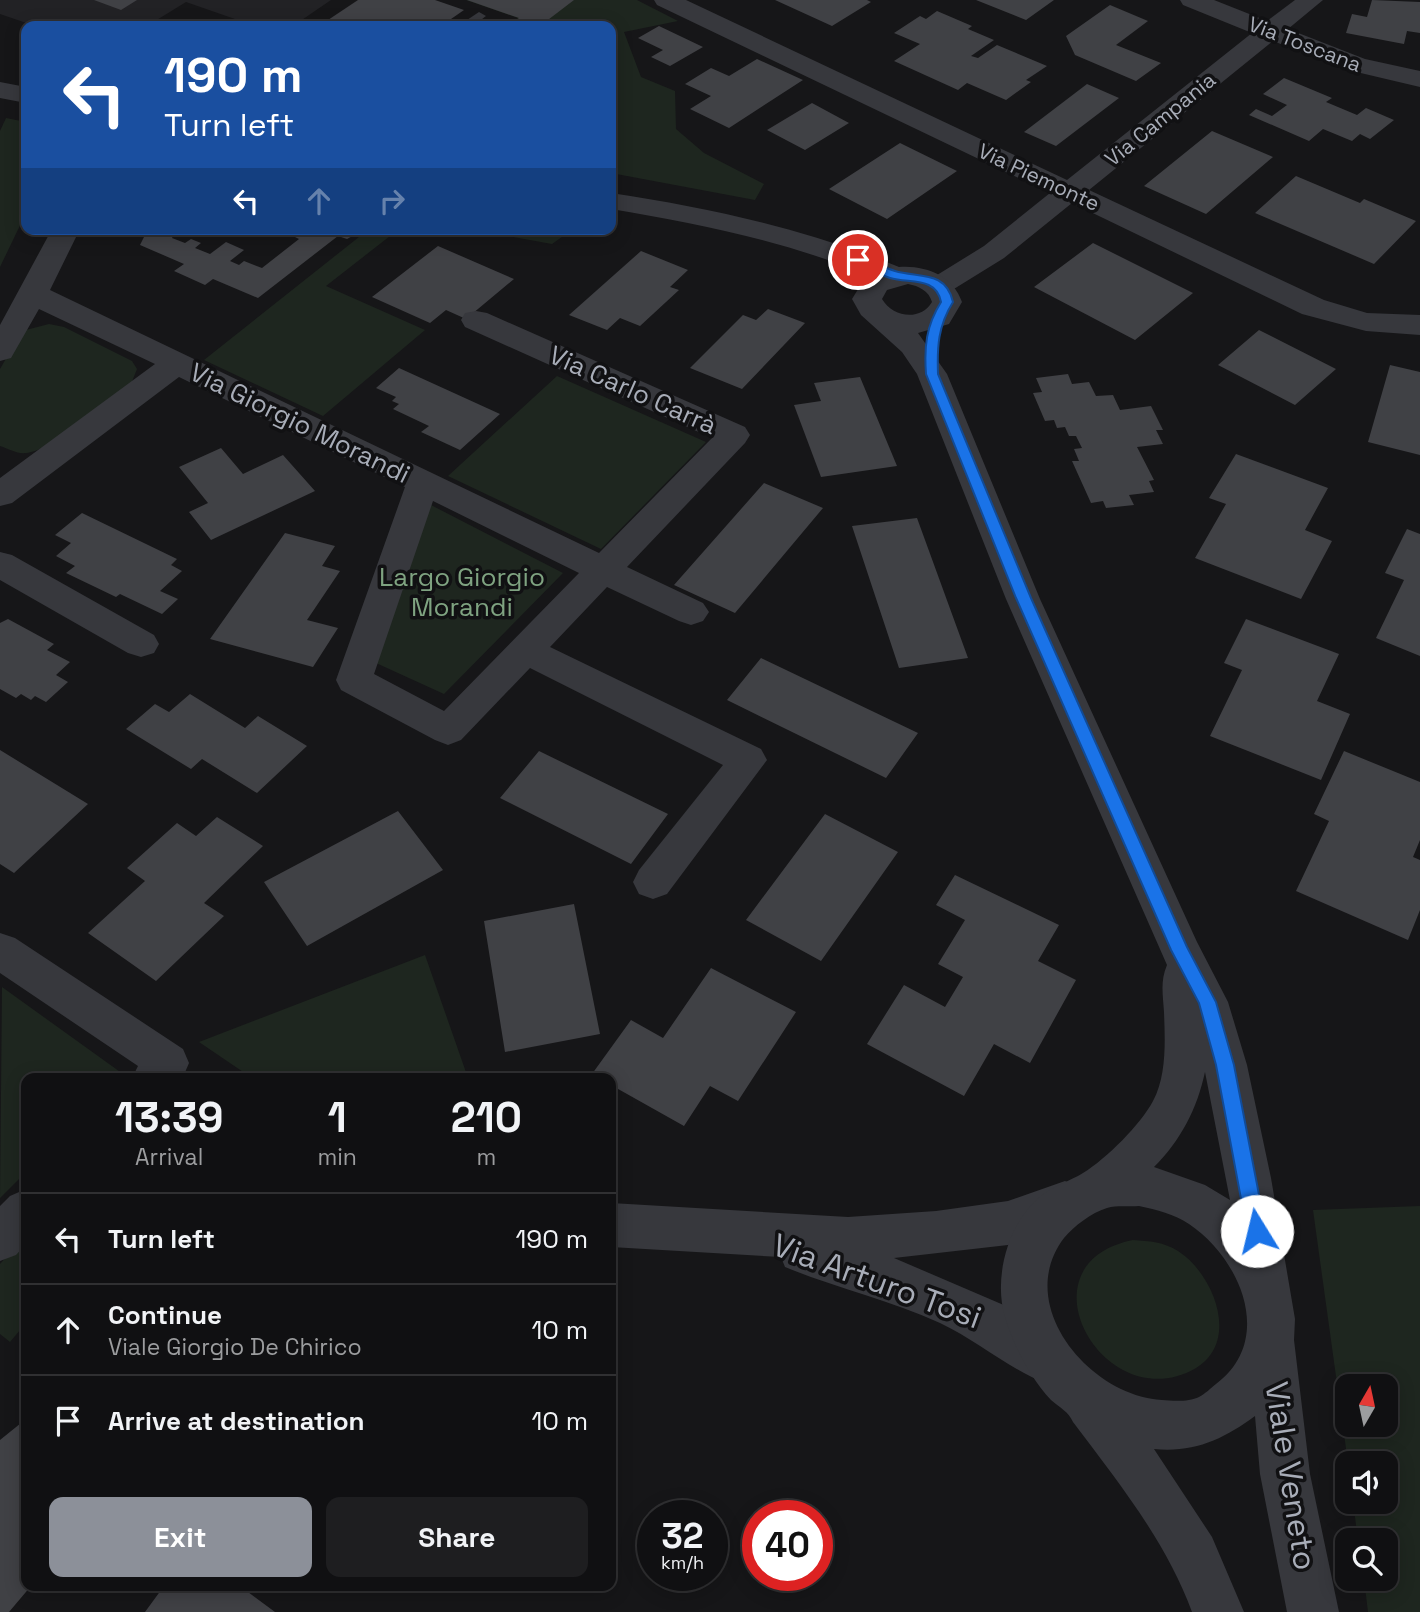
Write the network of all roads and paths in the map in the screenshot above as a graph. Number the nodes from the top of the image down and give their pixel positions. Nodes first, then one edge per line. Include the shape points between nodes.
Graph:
1 (666, 0) edge
2 (1192, 0) edge
3 (1311, 0) edge
4 (480, 16) dead end
5 (472, 21) edge
6 (1270, 31) junction
7 (1420, 79) edge
8 (0, 90) edge
9 (21, 94) edge
10 (1069, 191) junction
11 (616, 202) edge
12 (63, 235) edge
13 (792, 239) junction
14 (896, 276) junction
15 (939, 286) junction
16 (33, 294) junction
17 (877, 310) junction
18 (938, 317) junction
19 (476, 320) dead end
20 (1420, 325) edge
21 (0, 351) edge
22 (177, 363) junction
23 (932, 374) junction
24 (0, 459) edge
25 (29, 473) junction
26 (423, 482) junction
27 (0, 495) edge
28 (0, 564) edge
29 (603, 570) junction
30 (691, 612) dead end
31 (141, 644) dead end
32 (524, 650) junction
33 (653, 882) dead end
34 (1180, 950) junction
35 (0, 952) edge
36 (161, 1070) edge
37 (1083, 1195) junction
38 (21, 1216) edge
39 (616, 1225) edge
40 (739, 1232) junction
41 (0, 1239) edge
42 (1265, 1284) junction
43 (1271, 1339) junction
44 (1047, 1360) junction
45 (1087, 1400) junction
46 (1218, 1612) edge
47 (1313, 1612) edge

1 - 10 street, Via Piemonte
2 - 6 street, Via Toscana
3 - 6 street, Via Campania
4 - 5 lane
6 - 7 street, Via Toscana via 1367,68
6 - 10 street, Via Campania
8 - 9 street
10 - 15 street, Via Campania via 984,259
10 - 20 street, Via Piemonte via 1313,307 1366,321
11 - 13 street via 715,219
12 - 16 street
13 - 14 street
13 - 17 street via 832,264
14 - 15 street via 920,277
14 - 17 street via 874,284
15 - 18 street via 947,302
16 - 21 street
16 - 22 street, Via Giorgio Morandi
17 - 18 street via 914,325
17 - 23 street via 913,345
18 - 23 street via 930,344
19 - 29 street, Via Carlo Carrà via 734,435
22 - 25 street
22 - 26 street, Via Giorgio Morandi
23 - 34 street via 1023,598
24 - 25 street
25 - 27 street
26 - 29 street
26 - 32 street via 354,680 448,730
28 - 31 street
29 - 30 street
29 - 32 street
32 - 33 street via 748,760
34 - 37 street via 1187,1026 1181,1087 1166,1121 1141,1151
34 - 42 street via 1207,1002 1225,1065
35 - 36 street
37 - 40 street, Via Arturo Tosi via 1009,1223 936,1233 848,1239
37 - 42 street via 1139,1185 1178,1194 1215,1216 1245,1246
37 - 44 street via 1042,1225 1028,1255 1024,1290 1030,1325
38 - 41 street
39 - 40 street, Via Arturo Tosi
40 - 44 street, Via Arturo Tosi via 953,1303 1011,1333
42 - 43 street
43 - 45 street via 1261,1374 1237,1402 1205,1421 1166,1427 1125,1419
43 - 47 street, Viale Veneto via 1285,1474
44 - 45 street
45 - 46 street via 1175,1520 1206,1575

